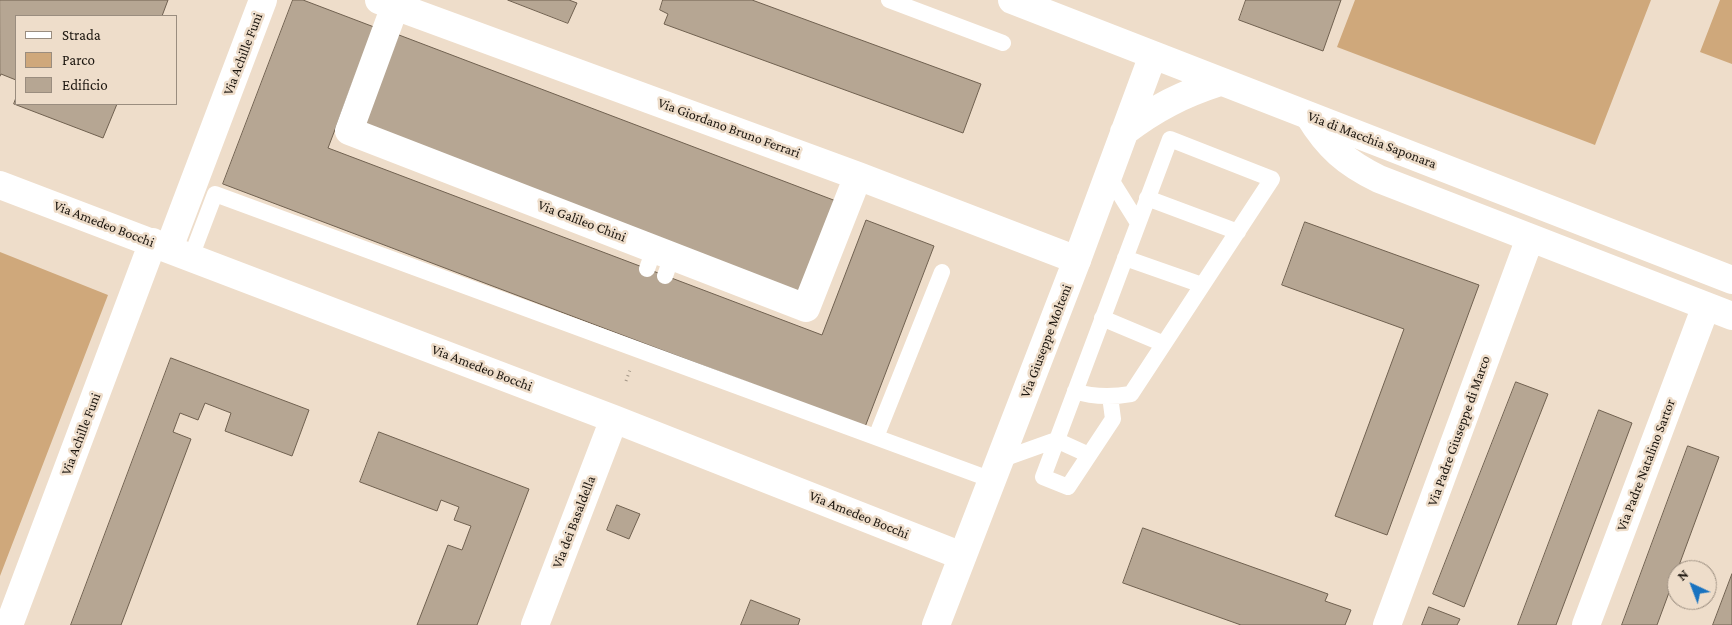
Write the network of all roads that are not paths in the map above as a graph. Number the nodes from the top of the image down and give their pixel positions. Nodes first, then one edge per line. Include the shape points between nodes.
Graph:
1 (263, 0) edge
2 (889, 0) edge
3 (1012, 0) edge
4 (387, 3) edge
5 (1003, 43) dead end
6 (1153, 55) junction
7 (1220, 82) junction
8 (1309, 116) junction
9 (1124, 132) junction
10 (1108, 174) junction
11 (858, 176) junction
12 (0, 185) edge
13 (1147, 198) junction
14 (1138, 223) junction
15 (1238, 232) junction
16 (1530, 238) junction
17 (171, 249) junction
18 (1124, 258) junction
19 (1077, 260) junction
20 (942, 272) dead end
21 (1732, 280) edge
22 (1202, 285) junction
23 (1706, 306) junction
24 (1732, 316) edge
25 (1102, 318) junction
26 (1164, 344) junction
27 (1075, 391) junction
28 (1110, 396) junction
29 (614, 419) junction
30 (876, 437) junction
31 (1056, 440) junction
32 (1089, 455) junction
33 (996, 470) junction
34 (962, 556) junction
35 (9, 625) edge
36 (535, 625) edge
37 (936, 625) edge
38 (1387, 625) edge
39 (1586, 625) edge

1 - 17 street, Via Achille Funi
2 - 5 lane
3 - 6 street, Via di Macchia Saponara
4 - 11 street, Via Giordano Bruno Ferrari
4 - 11 street, Via Galileo Chini via 349,131 660,262 806,308
6 - 7 street, Via di Macchia Saponara
6 - 9 street, Via Giuseppe Molteni
7 - 8 street, Via di Macchia Saponara
7 - 9 street via 1167,102
8 - 16 street via 1334,150 1364,172
8 - 21 street, Via di Macchia Saponara
9 - 10 street, Via Giuseppe Molteni
10 - 14 lane
10 - 19 street, Via Giuseppe Molteni
11 - 19 street, Via Giordano Bruno Ferrari
12 - 17 street, Via Amedeo Bocchi
13 - 14 lane
13 - 15 lane
13 - 15 lane via 1170,139 1272,180
14 - 18 lane
15 - 22 lane
16 - 23 street
16 - 38 street, Via Padre Giuseppe di Marco
17 - 29 street, Via Amedeo Bocchi
17 - 30 lane via 214,194 619,338
17 - 35 street, Via Achille Funi
18 - 22 lane
18 - 25 lane
19 - 33 street, Via Giuseppe Molteni
20 - 30 lane
22 - 26 lane
23 - 24 street
23 - 39 street, Via Padre Natalino Sartor
25 - 26 lane
25 - 27 lane
26 - 28 lane via 1131,394
27 - 28 lane
27 - 31 lane
28 - 32 lane via 1113,419
29 - 34 street, Via Amedeo Bocchi
29 - 36 street, Via dei Basaldella
30 - 33 lane
31 - 32 lane
31 - 32 lane via 1043,477 1068,487
31 - 33 lane
33 - 34 street, Via Giuseppe Molteni
34 - 37 street, Via Giuseppe Molteni

